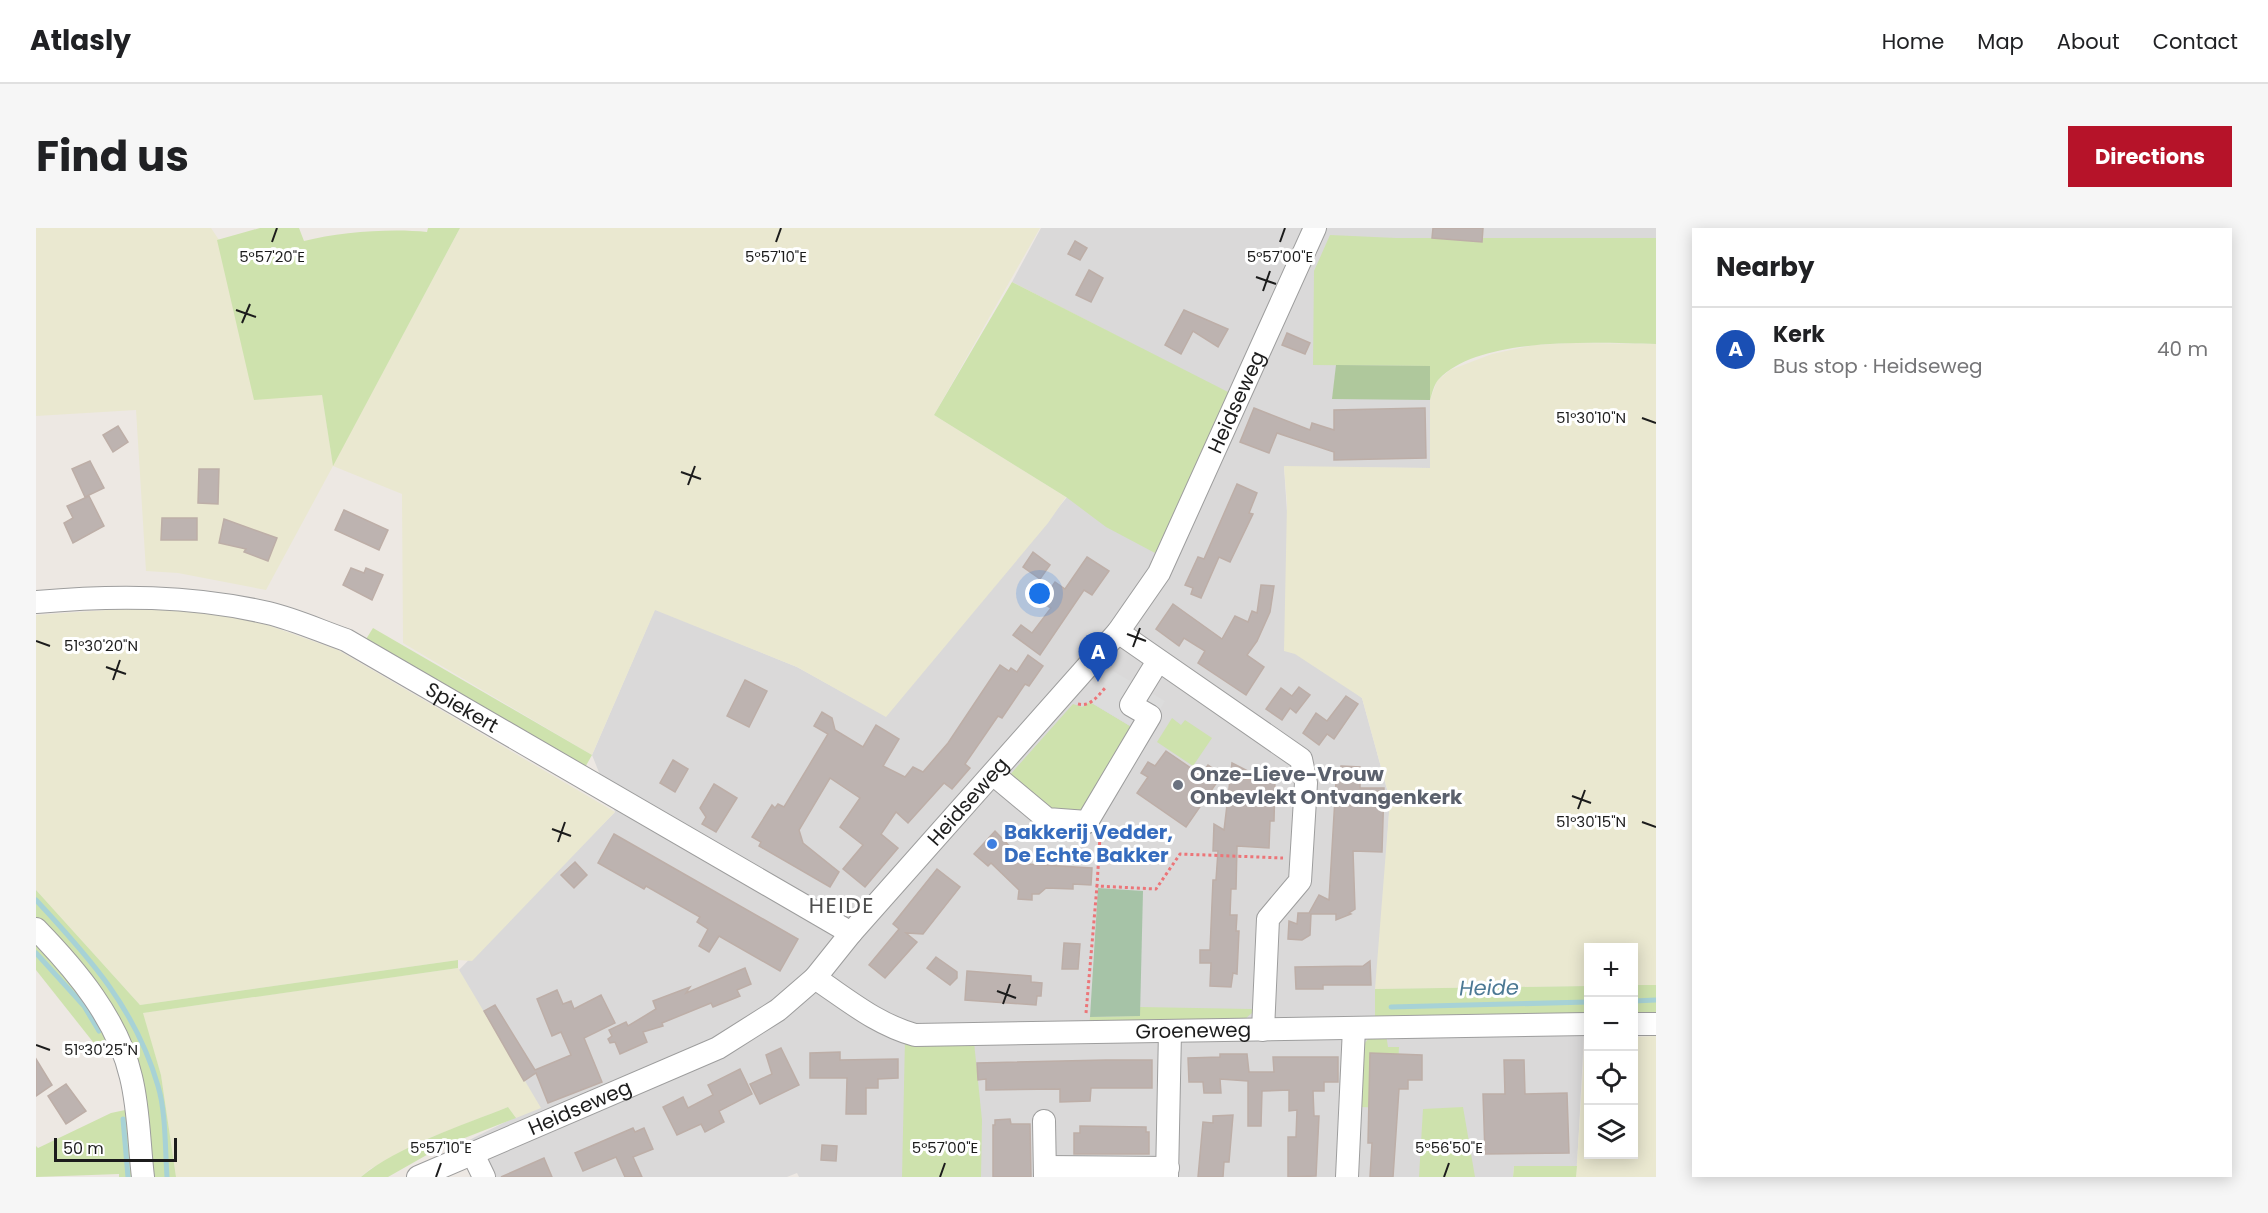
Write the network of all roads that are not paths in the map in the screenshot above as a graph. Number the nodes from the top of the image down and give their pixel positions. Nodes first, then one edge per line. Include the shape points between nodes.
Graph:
1 (1316, 228) edge
2 (36, 602) edge
3 (1118, 632) junction
4 (1158, 661) junction
5 (993, 774) junction
6 (36, 928) edge
7 (850, 933) junction
8 (815, 978) junction
9 (1584, 1024) edge
10 (1638, 1024) edge
11 (1656, 1024) edge
12 (1354, 1028) junction
13 (1263, 1030) junction
14 (1170, 1031) junction
15 (1044, 1121) dead end
16 (472, 1152) junction
17 (1045, 1172) edge
18 (1167, 1172) edge
19 (143, 1177) edge
20 (418, 1177) edge
21 (484, 1177) edge
22 (1347, 1177) edge

1 - 3 street, Heidseweg via 1158,573
2 - 7 street, Spiekert via 106,596 190,599 270,613 346,640
3 - 4 street
3 - 5 street, Heidseweg
4 - 5 street via 1131,705 1149,716 1095,820 1047,819
4 - 13 street via 1301,759 1306,783 1300,881 1268,919
5 - 7 street, Heidseweg
6 - 19 street via 103,1010 118,1042 131,1077
7 - 8 street, Heidseweg
8 - 14 street, Groeneweg via 867,1016 915,1035
8 - 16 street, Heidseweg via 778,1010 718,1048
9 - 12 street, Groeneweg
10 - 11 street
12 - 13 street, Groeneweg
12 - 22 street
13 - 14 street, Groeneweg
14 - 18 street
15 - 17 street
16 - 20 street, Heidseweg
16 - 21 street
17 - 18 street

